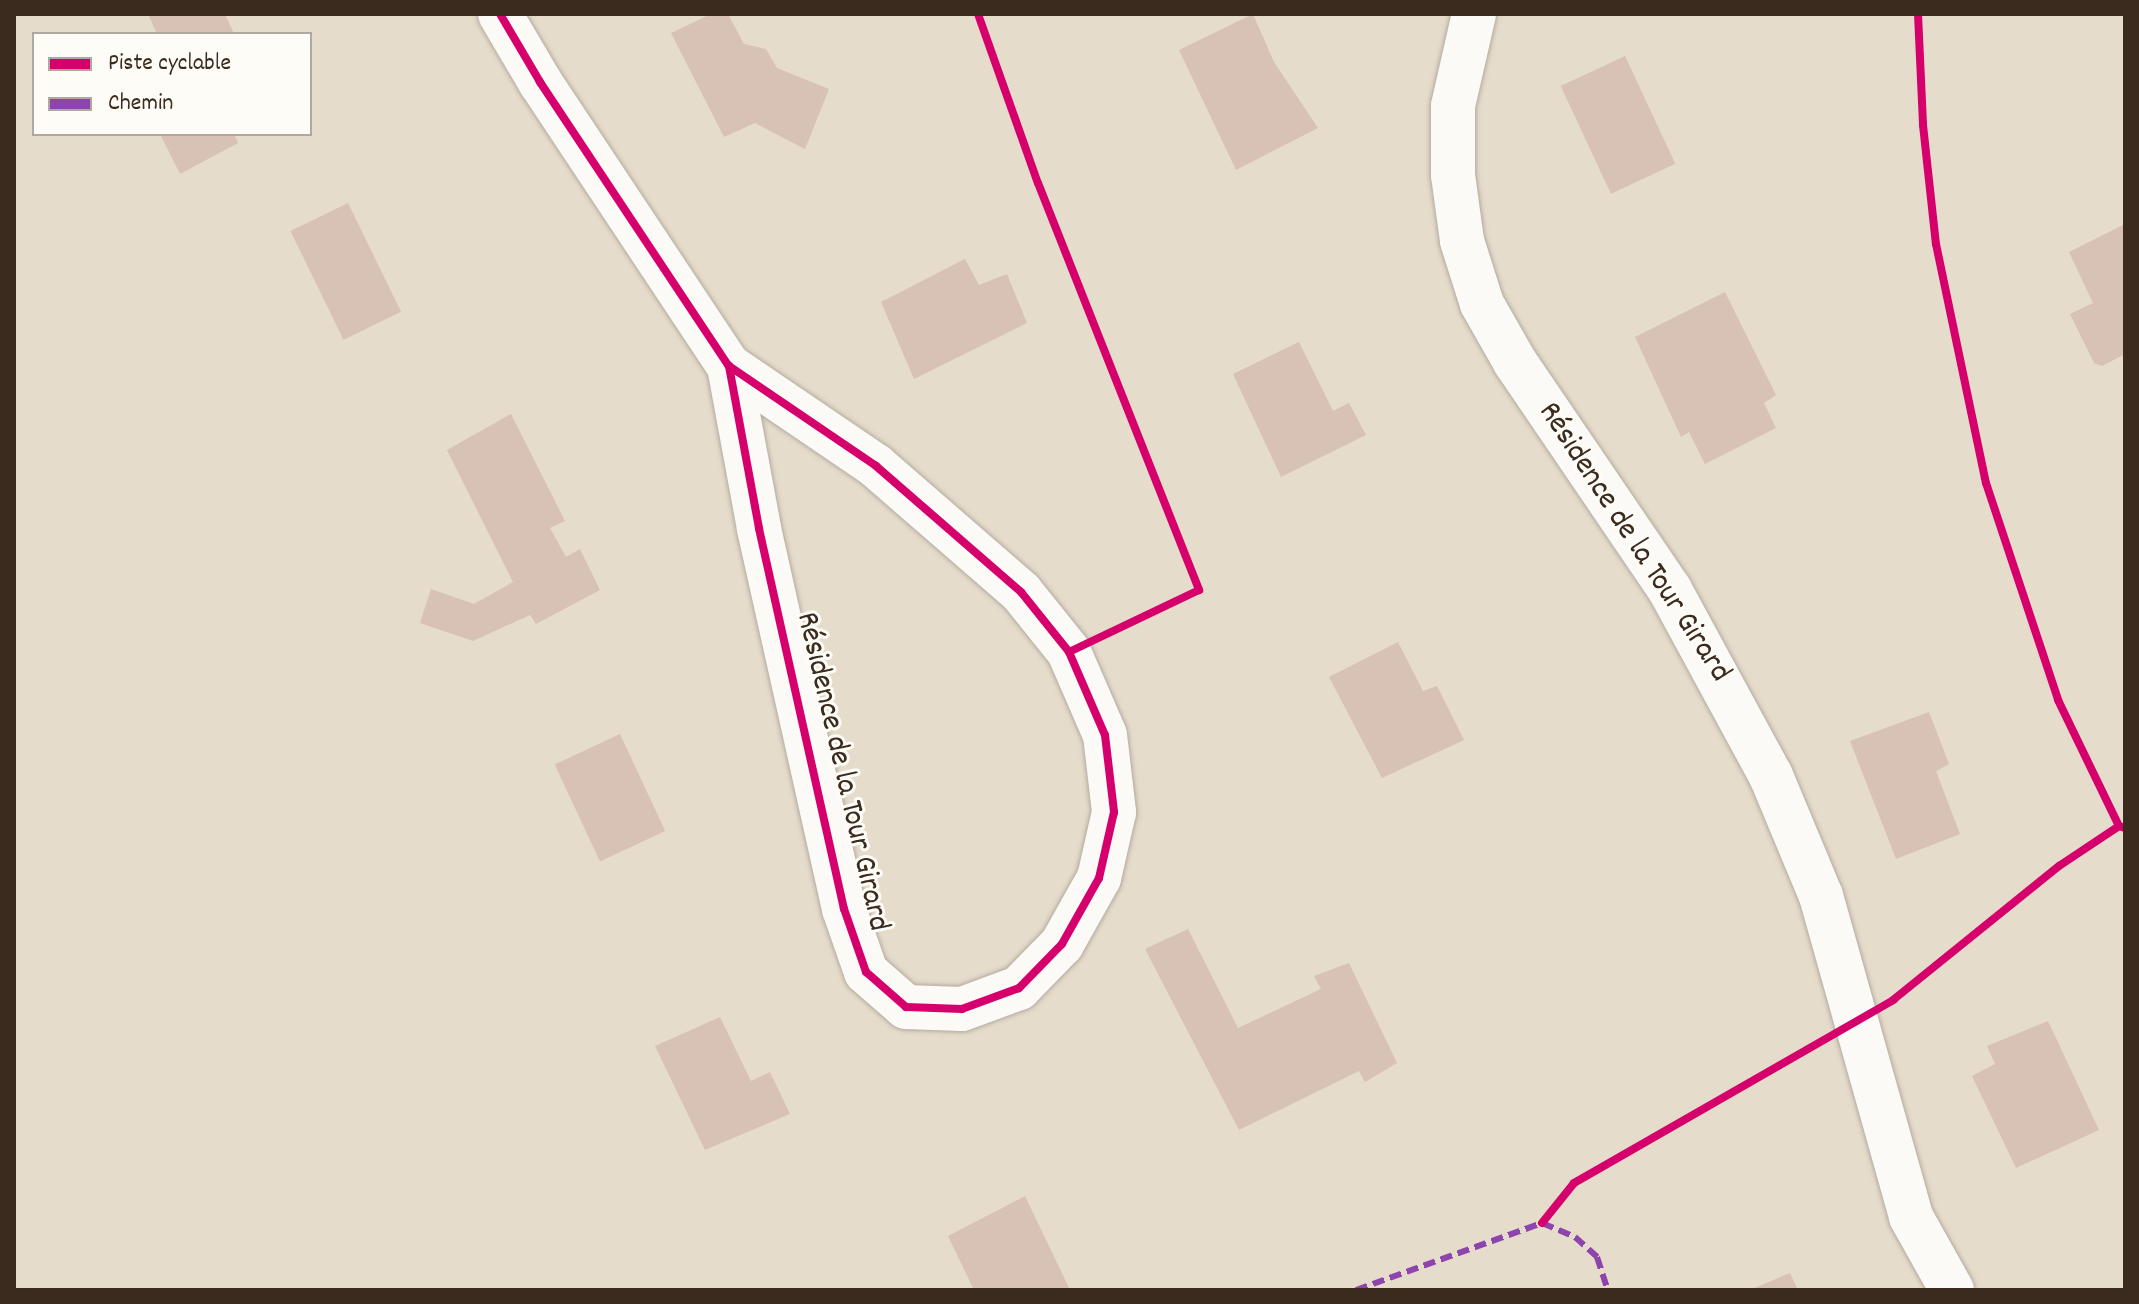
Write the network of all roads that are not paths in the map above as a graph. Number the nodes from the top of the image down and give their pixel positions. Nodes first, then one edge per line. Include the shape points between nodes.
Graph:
1 (500, 14) edge
2 (1474, 14) edge
3 (729, 366) junction
4 (1952, 1290) edge

1 - 3 street, Résidence de la Tour Girard
2 - 4 street, Résidence de la Tour Girard via 1453,106 1453,175 1462,241 1482,304 1515,362 1670,590 1771,776 1821,896 1911,1217
3 - 3 street, Résidence de la Tour Girard via 759,528 844,909 866,972 906,1007 962,1009 1019,988 1062,944 1099,878 1114,812 1105,735 1069,652 1021,592 876,466

